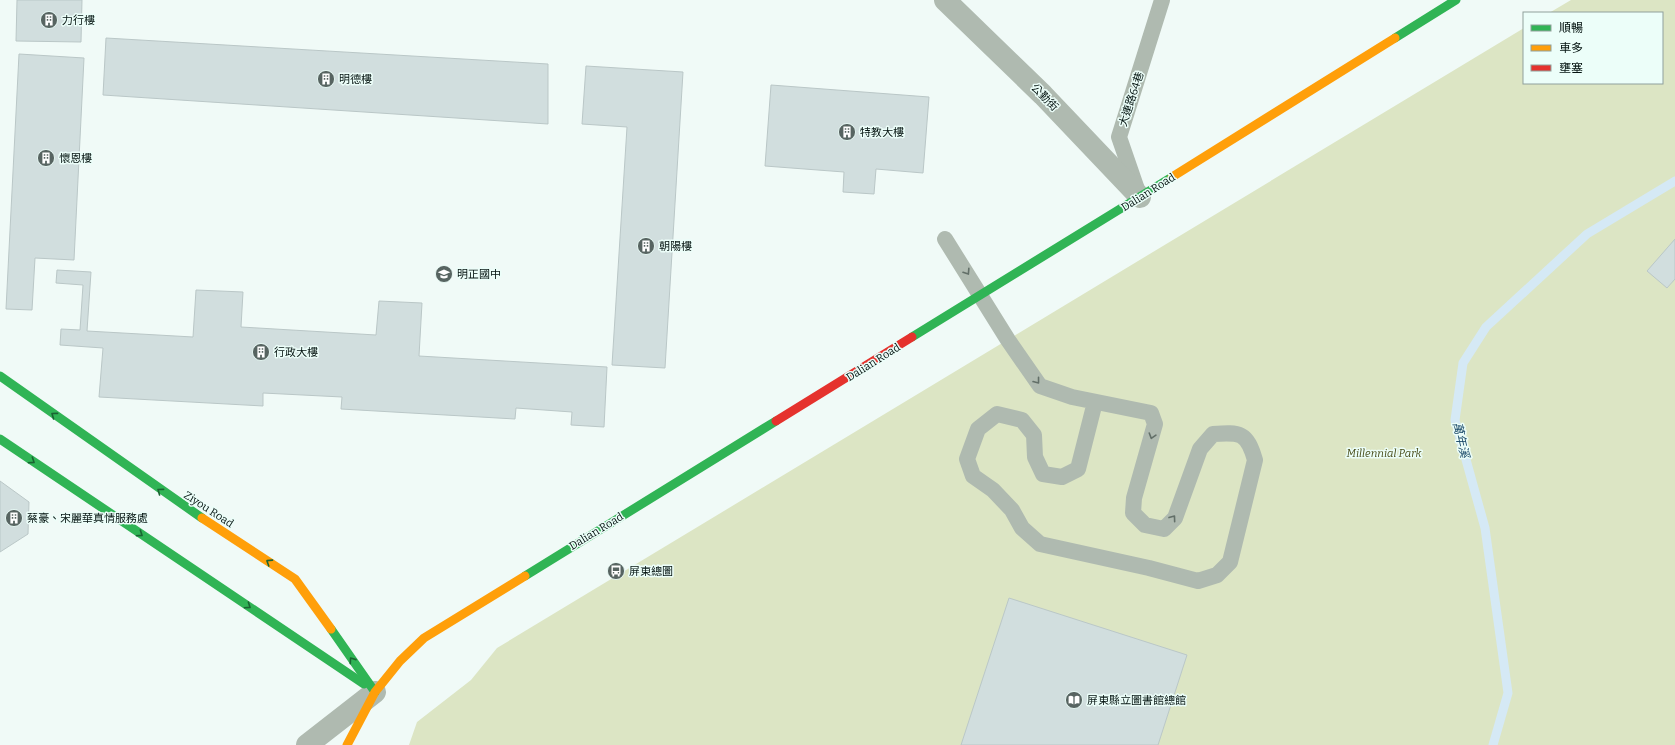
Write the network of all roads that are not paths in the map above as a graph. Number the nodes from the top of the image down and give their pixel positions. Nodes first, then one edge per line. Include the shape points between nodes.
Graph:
1 (945, 0) edge
2 (1162, 0) edge
3 (1456, 0) edge
4 (1140, 197) junction
5 (945, 239) dead end
6 (982, 294) junction
7 (0, 376) edge
8 (1095, 402) junction
9 (0, 439) edge
10 (375, 692) junction
11 (307, 745) edge
12 (347, 745) edge

1 - 4 street, 公勤街 via 1043,95
2 - 4 lane, 大連路64巷 via 1119,137
3 - 4 main road, Dalian Road
4 - 6 main road, Dalian Road
5 -> 6 lane
6 -> 8 lane via 1008,340 1040,386
6 - 10 main road, Dalian Road via 424,638 400,661
10 -> 7 main road, Ziyou Road via 295,579 171,498
8 -> 8 lane via 1151,413 1155,424 1134,498 1133,513 1145,525 1164,529 1175,518 1200,449 1213,434 1236,433 1250,443 1255,460 1230,562 1217,575 1198,581 1040,544 1022,528 1012,510 993,490 973,476 967,459 978,429 997,414 1022,420 1034,435 1035,457 1043,474 1062,477 1078,469
9 -> 10 main road
10 - 11 street, Dalian Road
10 - 12 main road

